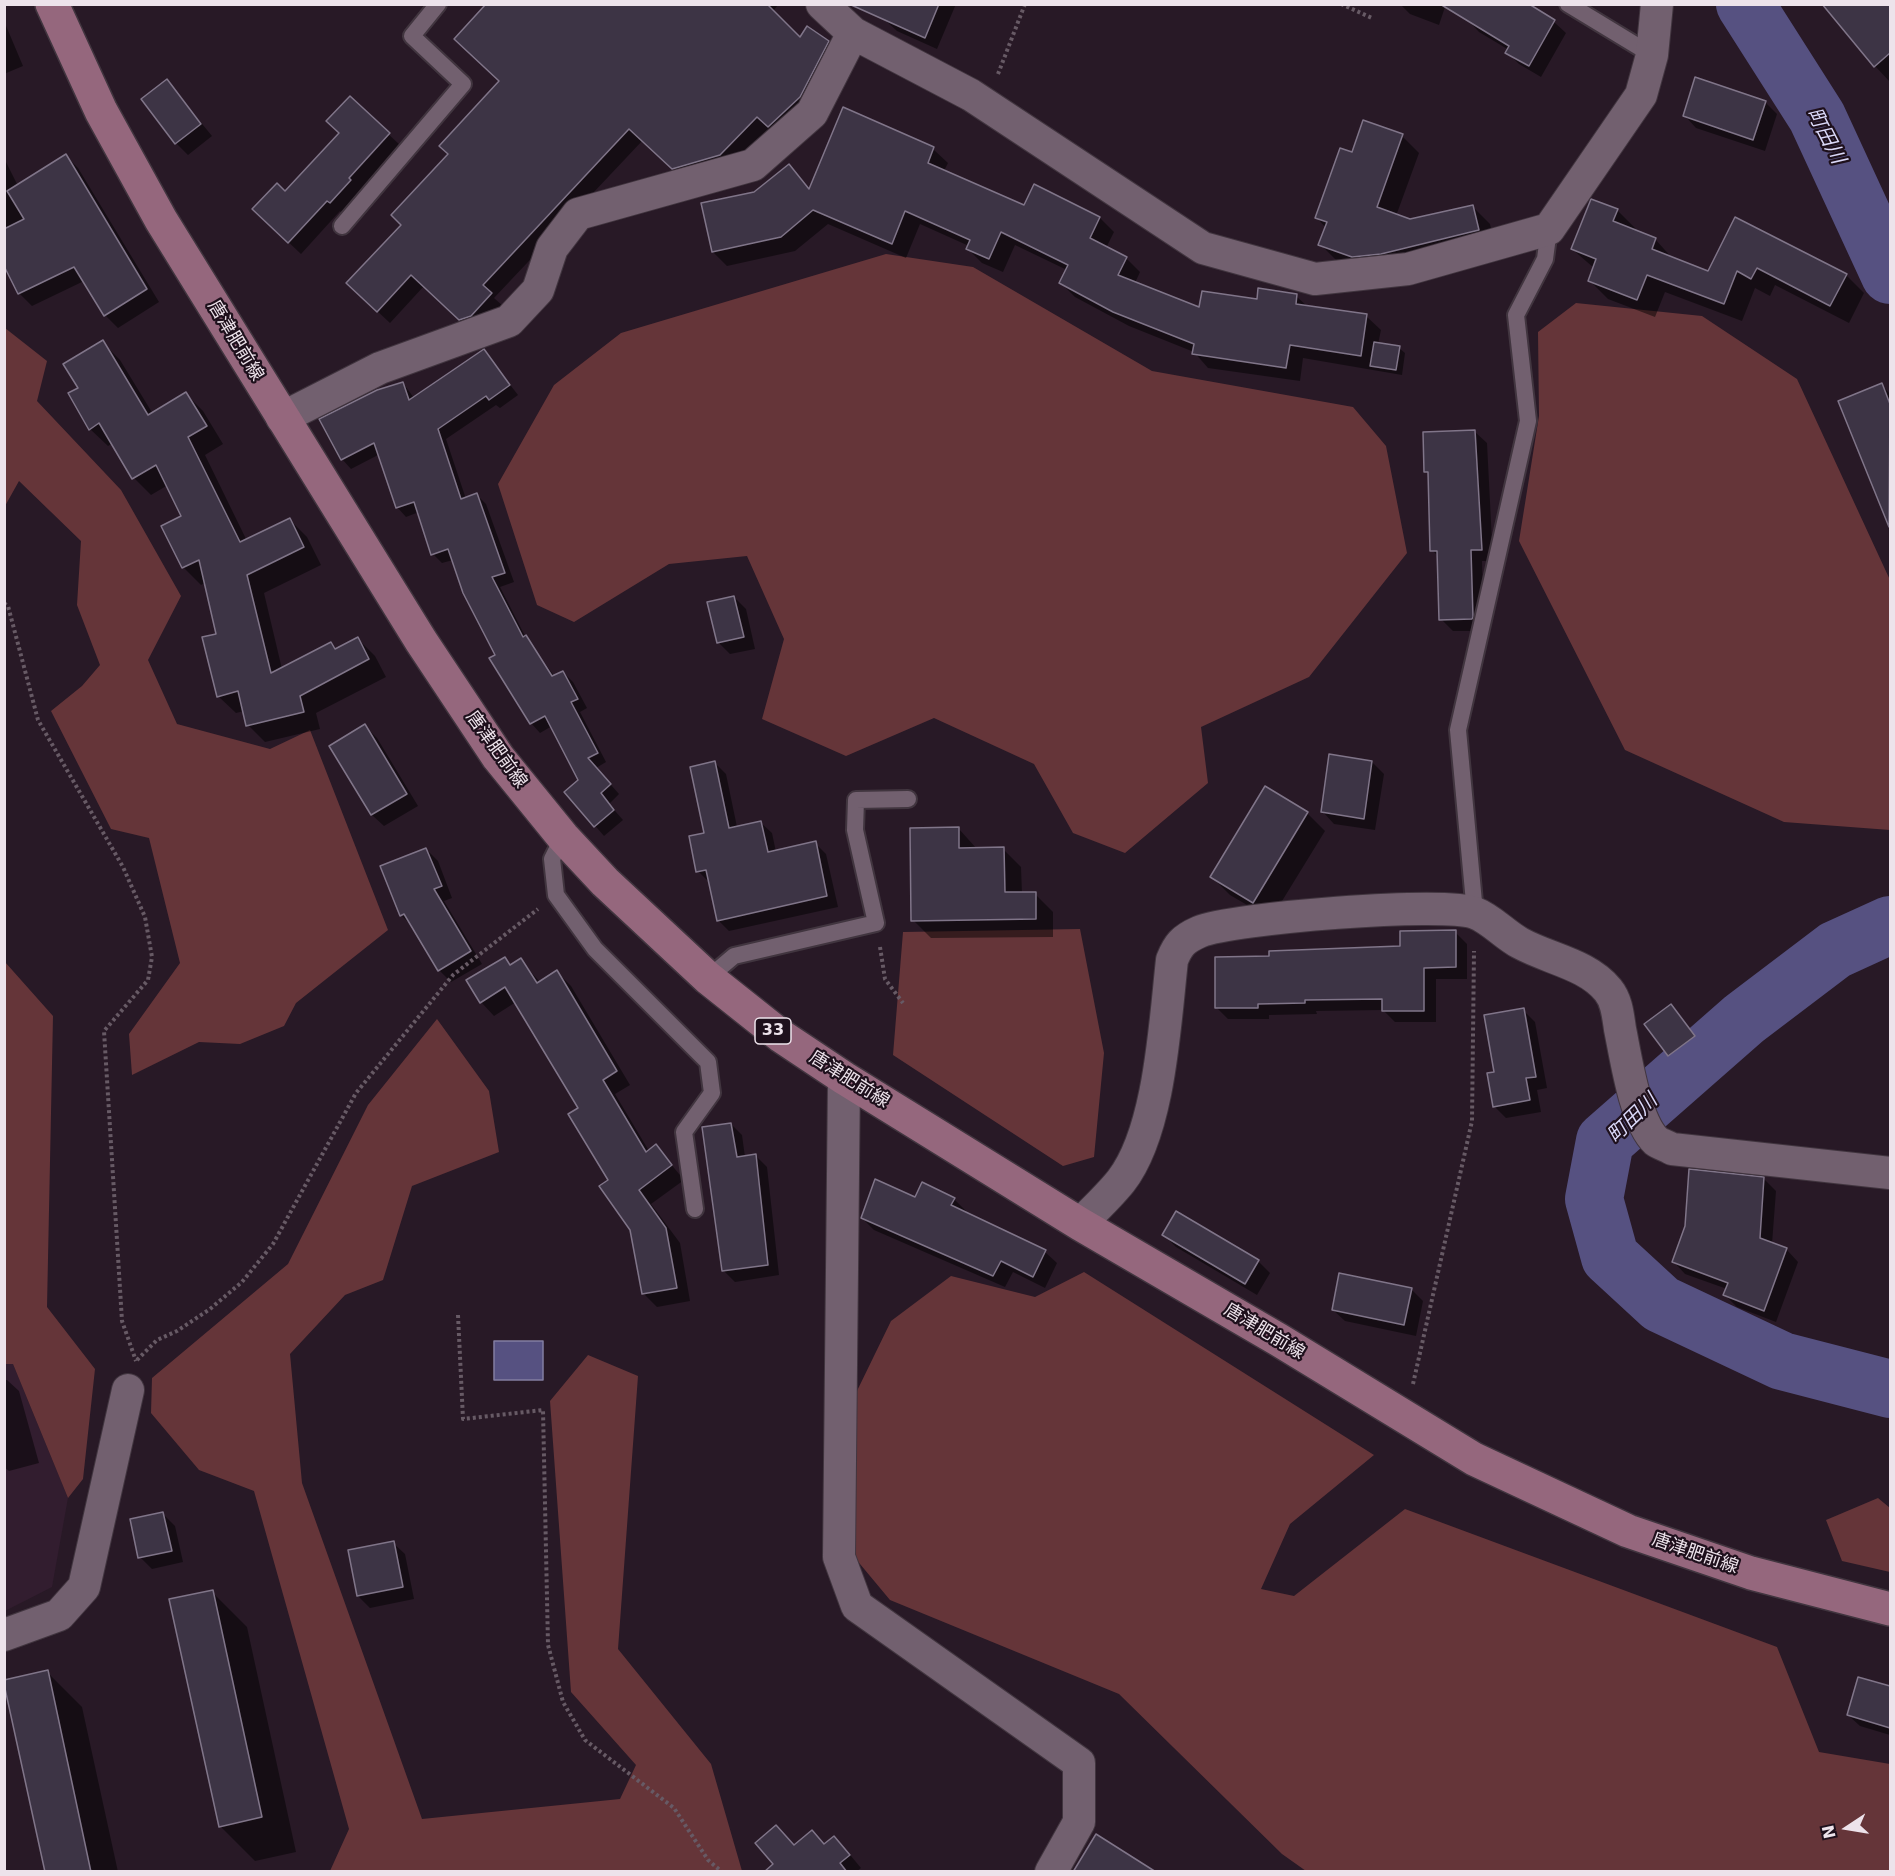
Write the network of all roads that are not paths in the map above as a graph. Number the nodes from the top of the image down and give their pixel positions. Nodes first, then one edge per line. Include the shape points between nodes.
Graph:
1 (51, 4) edge
2 (438, 4) edge
3 (1568, 4) edge
4 (1657, 4) edge
5 (842, 15) edge
6 (1652, 55) junction
7 (342, 226) dead end
8 (1549, 229) junction
9 (282, 418) junction
10 (908, 799) dead end
11 (563, 837) junction
12 (1475, 913) junction
13 (708, 978) junction
14 (844, 1078) junction
15 (1890, 1173) edge
16 (695, 1209) dead end
17 (1080, 1224) junction
18 (128, 1390) road end
19 (1890, 1609) edge
20 (4, 1635) edge
21 (1051, 1872) edge

1 - 9 main road, 唐津肥前線 / 33 via 101,111 160,220
2 - 7 lane via 412,36 463,84
3 - 6 lane
4 - 6 street
5 - 8 street via 1203,248 1315,279 1408,269
5 - 9 street via 812,113 753,165 578,214 552,248 538,290 509,321 380,368
6 - 8 street via 1641,95
8 - 12 lane via 1545,259 1516,315 1528,421 1458,730
9 - 11 main road, 唐津肥前線 / 33 via 498,757
10 - 13 lane via 856,800 855,830 876,923 734,956
11 - 13 main road, 唐津肥前線 / 33 via 649,925
11 - 16 lane via 552,859 556,895 595,949 708,1062 712,1093 684,1132
12 - 15 street via 1521,944 1584,971 1608,990 1615,1004 1632,1088 1657,1142 1672,1149
12 - 17 street via 1369,911 1256,921 1200,932 1178,944 1172,960 1160,1069 1143,1137 1122,1179
13 - 14 main road, 唐津肥前線 / 33 via 781,1036
14 - 17 main road, 唐津肥前線 / 33
14 - 21 street via 839,1557 857,1606 1079,1763 1079,1821
17 - 19 main road, 唐津肥前線 / 33 via 1474,1459 1560,1501 1628,1531 1751,1573
18 - 20 street via 84,1587 59,1615

